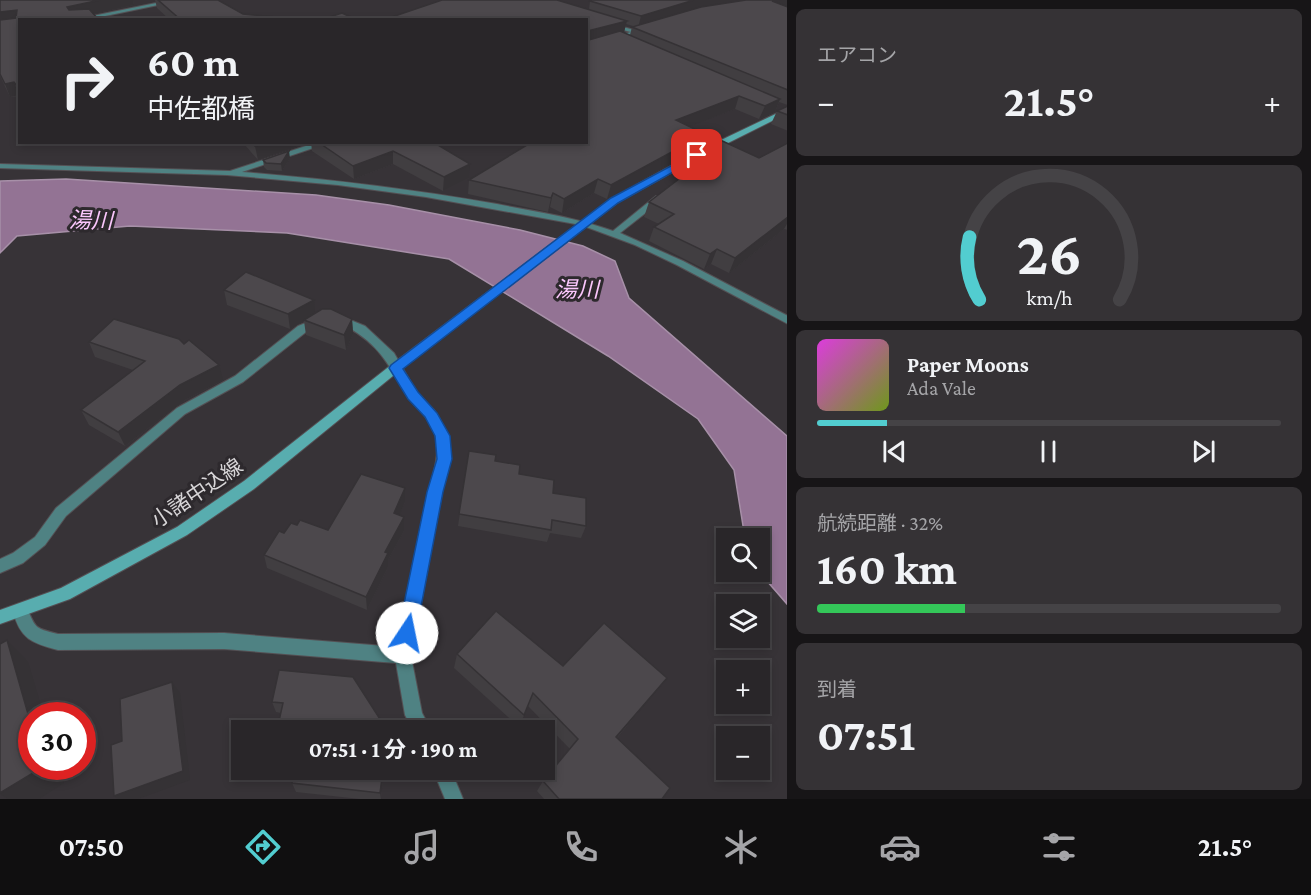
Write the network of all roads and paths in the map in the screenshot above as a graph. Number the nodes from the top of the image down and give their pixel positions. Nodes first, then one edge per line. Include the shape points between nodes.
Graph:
1 (179, 0) edge
2 (85, 18) edge
3 (602, 22) edge
4 (647, 29) edge
5 (638, 32) junction
6 (620, 39) junction
7 (630, 43) edge
8 (588, 47) edge
9 (774, 107) edge
10 (787, 111) edge
11 (321, 144) edge
12 (697, 155) junction
13 (0, 166) edge
14 (697, 168) edge
15 (227, 173) junction
16 (669, 189) edge
17 (581, 225) junction
18 (614, 234) junction
19 (787, 320) edge
20 (395, 368) junction
21 (0, 566) edge
22 (21, 611) junction
23 (0, 617) edge
24 (403, 656) junction
25 (417, 720) edge
26 (446, 780) edge
27 (454, 799) edge

1 - 2 street
3 - 5 street
4 - 5 street
5 - 6 street
6 - 7 street
6 - 8 street
9 - 10 street
10 - 12 main road
11 - 15 street
12 - 14 street
12 - 17 main road via 614,201
13 - 15 street
15 - 17 street via 395,190
16 - 18 street
17 - 18 street
17 - 20 main road, 小諸中込線
18 - 19 street via 680,263
20 - 21 street via 390,356 361,328 336,318 320,319 239,379 182,411 61,512 40,541
20 - 22 main road, 小諸中込線 via 249,485 182,531 95,579
20 - 24 street via 430,413 442,436 444,459
22 - 23 main road, 小諸中込線
22 - 24 street via 24,625 34,636 58,642 224,641
24 - 25 street
26 - 27 street

